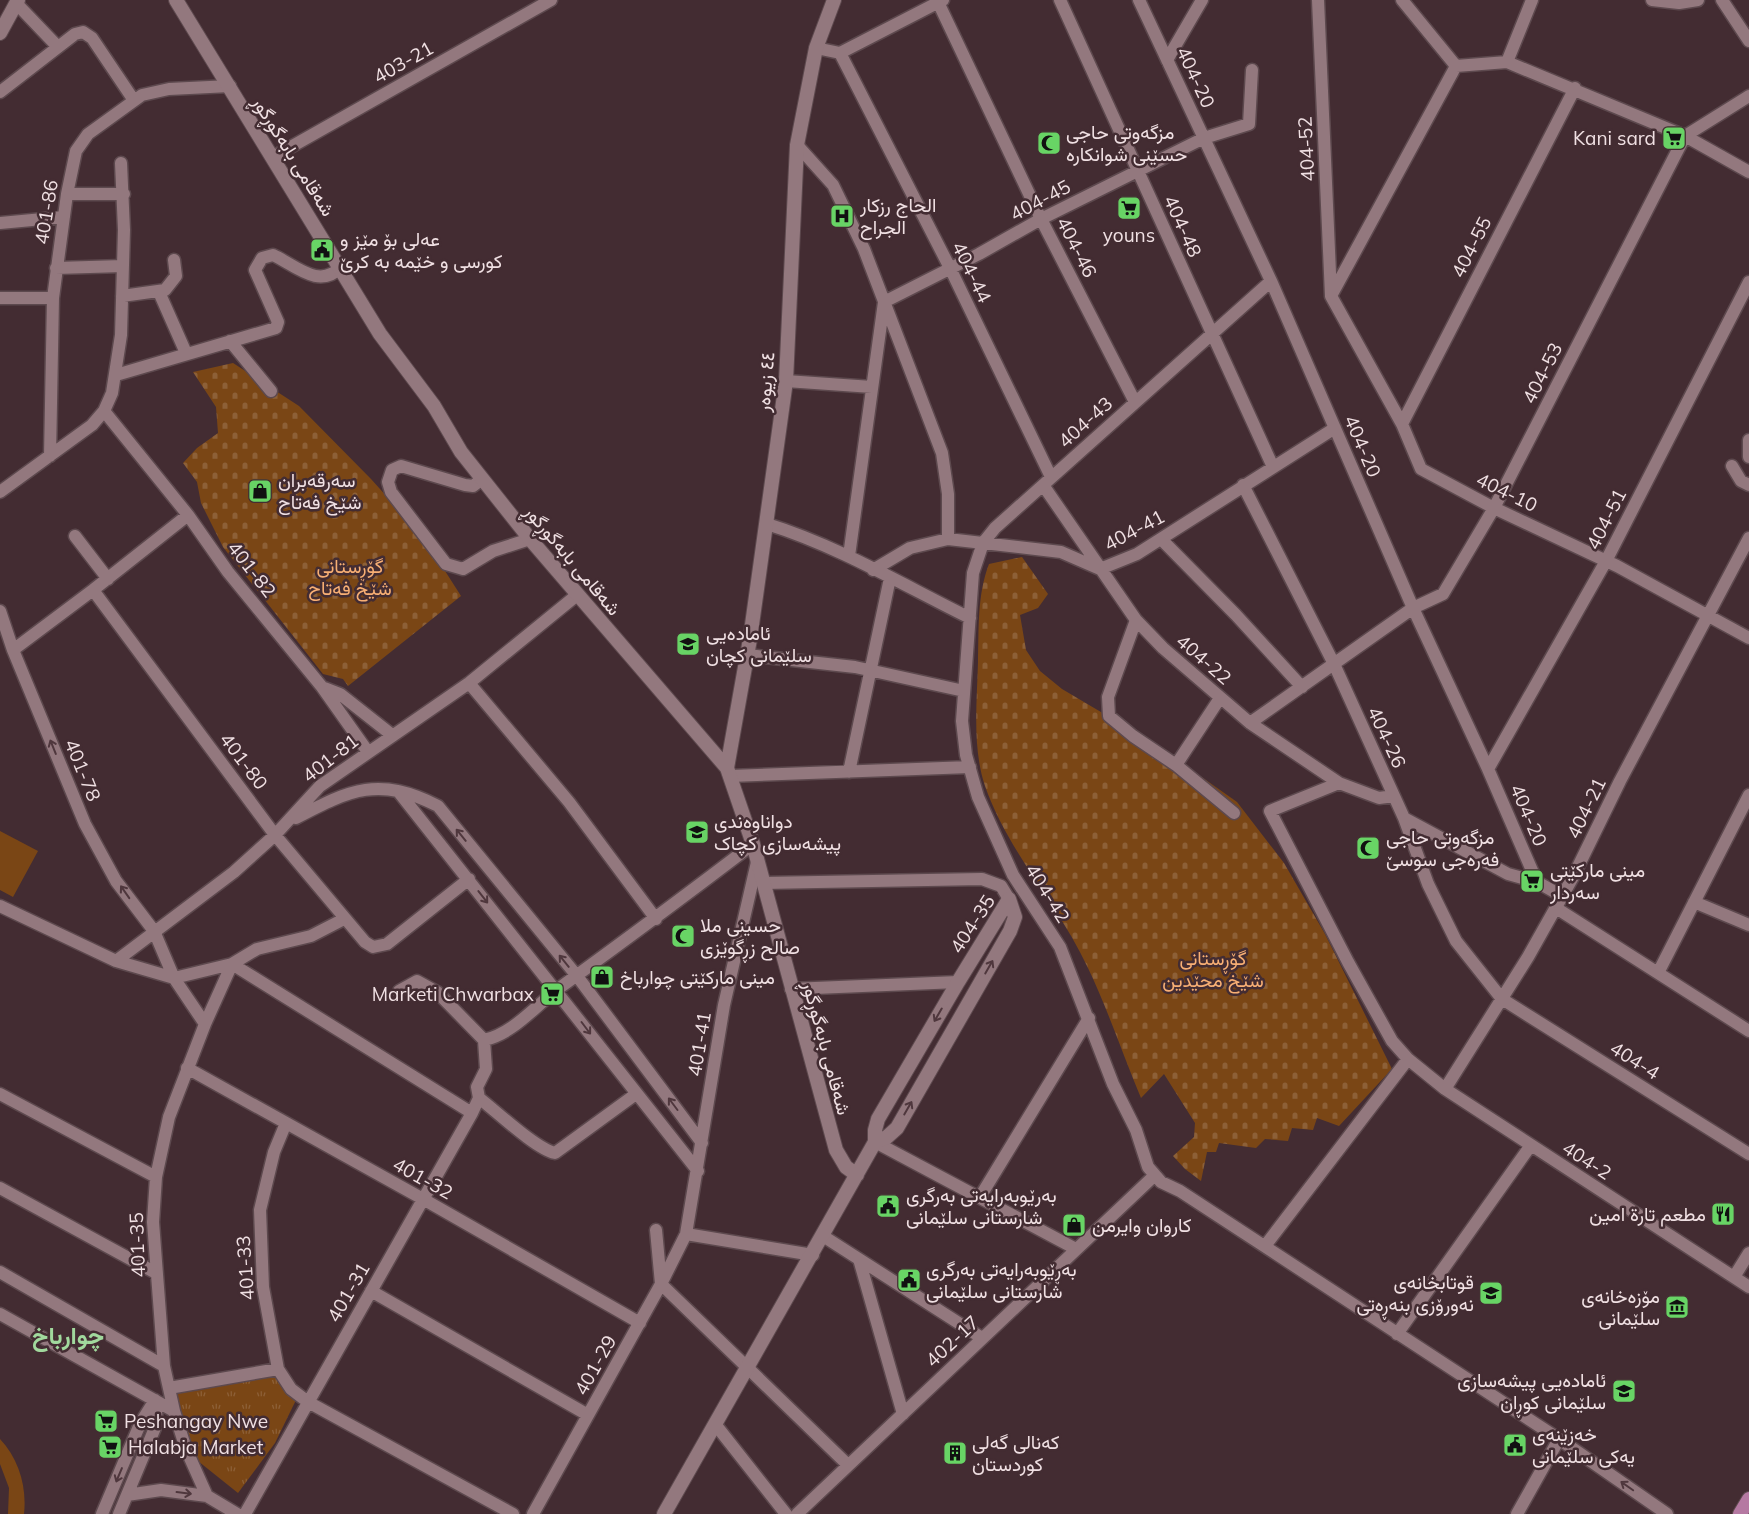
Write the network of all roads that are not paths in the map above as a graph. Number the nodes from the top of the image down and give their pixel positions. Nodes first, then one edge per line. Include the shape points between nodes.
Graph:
1 (176, 0) edge
2 (551, 0) edge
3 (834, 0) edge
4 (1060, 0) edge
5 (1139, 0) edge
6 (1202, 0) edge
7 (1318, 0) edge
8 (1402, 0) edge
9 (1532, 0) edge
10 (1652, 0) edge
11 (1698, 0) edge
12 (1722, 0) edge
13 (940, 1) edge
14 (17, 2) edge
15 (0, 33) edge
16 (1749, 41) edge
17 (58, 47) junction
18 (816, 48) junction
19 (840, 53) junction
20 (1167, 60) junction
21 (1507, 62) junction
22 (1456, 66) junction
23 (1252, 70) dead end
24 (230, 86) junction
25 (1574, 88) junction
26 (0, 92) edge
27 (1749, 96) edge
28 (133, 99) junction
29 (1685, 136) junction
30 (1204, 138) junction
31 (797, 146) junction
32 (273, 157) junction
33 (121, 163) dead end
34 (1138, 172) junction
35 (1749, 172) edge
36 (67, 194) junction
37 (124, 194) junction
38 (64, 217) junction
39 (1041, 219) junction
40 (0, 223) edge
41 (174, 260) dead end
42 (123, 266) junction
43 (341, 267) junction
44 (56, 268) junction
45 (950, 268) junction
46 (1271, 280) junction
47 (1749, 282) edge
48 (159, 292) junction
49 (122, 296) junction
50 (1331, 296) junction
51 (0, 298) edge
52 (52, 298) junction
53 (884, 302) junction
54 (1211, 335) junction
55 (230, 341) junction
56 (186, 353) junction
57 (116, 375) junction
58 (786, 381) junction
59 (872, 387) junction
60 (271, 391) dead end
61 (1135, 402) junction
62 (104, 411) junction
63 (1402, 424) junction
64 (1335, 428) junction
65 (1749, 440) edge
66 (50, 456) junction
67 (1749, 457) edge
68 (1732, 466) dead end
69 (1273, 467) junction
70 (482, 479) junction
71 (1047, 481) junction
72 (1243, 485) junction
73 (1749, 485) edge
74 (0, 492) edge
75 (1494, 508) junction
76 (188, 515) junction
77 (767, 524) junction
78 (75, 536) dead end
79 (1161, 538) junction
80 (1749, 538) edge
81 (530, 539) junction
82 (948, 539) junction
83 (983, 543) junction
84 (849, 556) junction
85 (1606, 561) junction
86 (1100, 569) junction
87 (873, 570) junction
88 (108, 578) junction
89 (890, 578) junction
90 (93, 590) junction
91 (577, 595) junction
92 (1413, 608) junction
93 (0, 612) edge
94 (1707, 615) junction
95 (970, 618) junction
96 (1136, 620) junction
97 (1749, 638) edge
98 (13, 650) junction
99 (748, 655) junction
100 (1334, 664) junction
101 (870, 670) junction
102 (469, 683) junction
103 (322, 687) junction
104 (1302, 687) junction
105 (964, 691) junction
106 (1220, 698) junction
107 (1250, 723) junction
108 (392, 735) junction
109 (368, 752) junction
110 (1176, 765) junction
111 (970, 767) junction
112 (1488, 769) junction
113 (729, 772) junction
114 (849, 772) junction
115 (1339, 782) junction
116 (398, 791) junction
117 (1749, 795) edge
118 (1394, 796) junction
119 (1234, 813) dead end
120 (1404, 818) junction
121 (287, 822) junction
122 (275, 835) junction
123 (753, 844) junction
124 (757, 862) junction
125 (468, 879) junction
126 (1537, 882) junction
127 (763, 883) junction
128 (1010, 899) junction
129 (1559, 902) junction
130 (1694, 902) junction
131 (0, 906) edge
132 (656, 919) junction
133 (344, 920) junction
134 (1749, 925) edge
135 (154, 931) junction
136 (116, 961) junction
137 (232, 964) junction
138 (1658, 971) junction
139 (577, 976) junction
140 (174, 978) junction
141 (958, 982) junction
142 (791, 989) junction
143 (557, 990) junction
144 (399, 991) dead end
145 (1502, 999) junction
146 (1089, 1018) junction
147 (205, 1024) junction
148 (1749, 1031) edge
149 (484, 1040) junction
150 (1408, 1059) junction
151 (187, 1068) junction
152 (1445, 1089) junction
153 (478, 1092) junction
154 (0, 1094) edge
155 (636, 1094) junction
156 (472, 1113) junction
157 (286, 1122) junction
158 (875, 1142) junction
159 (702, 1143) junction
160 (1531, 1145) junction
161 (1749, 1154) edge
162 (698, 1171) junction
163 (857, 1175) junction
164 (1155, 1175) junction
165 (156, 1177) junction
166 (0, 1188) edge
167 (980, 1197) junction
168 (423, 1199) junction
169 (656, 1230) dead end
170 (686, 1234) junction
171 (823, 1236) junction
172 (1265, 1246) junction
173 (1076, 1249) junction
174 (1749, 1253) edge
175 (813, 1254) junction
176 (859, 1259) junction
177 (0, 1272) edge
178 (156, 1273) junction
179 (1734, 1277) junction
180 (661, 1284) junction
181 (1749, 1287) edge
182 (370, 1291) junction
183 (0, 1314) edge
184 (640, 1323) junction
185 (1397, 1334) junction
186 (982, 1338) junction
187 (164, 1366) junction
188 (278, 1369) junction
189 (747, 1369) junction
190 (169, 1388) junction
191 (156, 1400) junction
192 (308, 1402) junction
193 (174, 1411) junction
194 (902, 1414) junction
195 (588, 1415) junction
196 (716, 1424) junction
197 (1559, 1439) junction
198 (848, 1465) junction
199 (127, 1494) junction
200 (207, 1496) junction
201 (1749, 1499) edge
202 (102, 1514) edge
203 (119, 1514) edge
204 (237, 1514) edge
205 (245, 1514) edge
206 (513, 1514) edge
207 (533, 1514) edge
208 (664, 1514) edge
209 (786, 1514) edge
210 (797, 1514) edge
211 (1517, 1514) edge
212 (1667, 1514) edge
213 (1740, 1514) edge

1 - 24 street, شەقامی بابەگوڕگوڕ
2 - 32 street, 403-21
3 - 18 street, ٤٤ زیوەر
4 - 34 street, 404-48
5 - 20 street, 404-20
6 - 20 street
7 - 50 street, 404-52
8 - 22 street
9 - 21 street
10 - 11 street via 1679,3
12 - 16 street
13 - 19 street
13 - 39 street, 404-46
14 - 15 street
14 - 17 street
17 - 26 street
17 - 28 street via 75,34 84,32 92,38
18 - 19 street
18 - 31 street, ٤٤ زیوەر
19 - 45 street, 404-44
20 - 30 street, 404-20
21 - 22 street
21 - 25 street
22 - 50 street
23 - 30 street, 404-45 via 1249,124
24 - 28 street, 401-86 via 160,90
24 - 32 street, شەقامی بابەگوڕگوڕ
25 - 29 street
25 - 63 street, 404-55
27 - 29 street
28 - 36 street, 401-86 via 83,139 74,158
29 - 35 street
29 - 75 street, 404-53
30 - 34 street, 404-45
30 - 46 street, 404-20
31 - 53 street via 833,184 864,249
31 - 58 street, ٤٤ زیوەر
32 - 43 street, شەقامی بابەگوڕگوڕ
33 - 37 street
34 - 39 street, 404-45
34 - 54 street, 404-48
36 - 37 street
36 - 38 street, 401-86
37 - 42 street
38 - 40 street
38 - 44 street, 401-86
39 - 45 street, 404-45
39 - 61 street, 404-46
41 - 48 street via 174,281
42 - 44 street
42 - 49 street
43 - 55 street via 332,275 316,277 273,255 262,258 256,270 277,326
43 - 70 street, شەقامی بابەگوڕگوڕ via 380,334 434,406 461,452
44 - 52 street, 401-86
45 - 53 street, 404-45
45 - 71 street, 404-44
46 - 54 street, 404-43
46 - 64 street, 404-20
47 - 85 street, 404-51
48 - 49 street
48 - 56 street
49 - 57 street
50 - 63 street, 404-10
51 - 52 street
52 - 66 street, 401-86
53 - 59 street
53 - 82 street via 942,453 948,494
54 - 61 street, 404-43
54 - 69 street, 404-48
55 - 56 street
55 - 60 street
56 - 57 street
57 - 62 street
58 - 59 street
58 - 77 street, ٤٤ زیوەر
59 - 84 street
61 - 71 street, 404-43
62 - 66 street via 92,425
62 - 76 street, 401-82
63 - 75 street, 404-10 via 1421,469
64 - 69 street, 404-41
64 - 92 street, 404-20
65 - 67 street
66 - 74 street
68 - 73 street via 1741,481
69 - 72 street, 404-41
70 - 81 street, شەقامی بابەگوڕگوڕ
70 - 81 street via 473,486 465,485 401,466 392,470 388,482 390,492 446,564 453,568 463,569 493,552
71 - 83 street, 404-43
71 - 86 street, 404-22
72 - 79 street, 404-41
72 - 100 street, 404-26
75 - 85 street, 404-10
75 - 92 street, 404-53 via 1443,594
76 - 88 street
76 - 103 street, 401-82 via 228,572
77 - 84 street via 798,533
77 - 99 street, ٤٤ زیوەر
78 - 88 street
79 - 86 street, 404-41 via 1137,554
79 - 104 street
80 - 94 street, 404-21
81 - 91 street, شەقامی بابەگوڕگوڕ
82 - 83 street, 404-41
82 - 87 street, 404-41 via 910,548
83 - 86 street, 404-41 via 1061,552
83 - 95 street, 404-43 via 973,573
84 - 87 street
85 - 94 street, 404-10
85 - 112 street, 404-51
86 - 96 street, 404-22
87 - 89 street
88 - 90 street
89 - 95 street
89 - 101 street
90 - 98 street
90 - 122 street, 401-80
91 - 102 street, 401-81
91 - 113 street, شەقامی بابەگوڕگوڕ
92 - 100 street, 404-53
92 - 112 street, 404-20
93 - 98 street, 401-78
94 - 97 street, 404-10
94 - 129 street, 404-21
95 - 105 street, 404-42
96 - 106 street, 404-22
96 - 110 street via 1108,697 1108,716
135 -> 98 street, 401-78 via 116,881 85,824
99 - 101 street
99 - 113 street, ٤٤ زیوەر
100 - 104 street, 404-53
100 - 118 street, 404-26
101 - 105 street
101 - 114 street
102 - 108 street, 401-81
102 - 132 street via 568,802
103 - 108 street via 340,694
103 - 109 street, 401-82
104 - 107 street, 404-53
105 - 111 street, 404-42 via 962,721
106 - 107 street, 404-22
106 - 110 street
107 - 115 street, 404-22
108 - 109 street, 401-81
109 - 121 street, 401-81 via 320,786
110 - 119 street
111 - 114 street
111 - 146 street, 404-42 via 978,797 1013,875 1060,947
112 - 126 street, 404-20
113 - 114 street
113 - 123 street, شەقامی بابەگوڕگوڕ
115 - 118 street, 404-22 via 1379,798
115 - 150 street via 1270,811 1348,962 1392,1041
116 - 121 street via 358,789
116 - 125 street
139 -> 116 street via 438,806
117 - 130 street
118 - 120 street, 404-26
120 - 126 street via 1508,874
120 - 145 street, 404-26 via 1428,884 1456,941
121 - 122 street, 401-81
122 - 133 street, 401-80
122 - 135 street, 401-81 via 234,872
123 - 124 street, شەقامی بابەگوڕگوڕ
123 - 132 street
124 - 127 street, شەقامی بابەگوڕگوڕ
124 - 159 street, 401-41 via 724,1005
125 - 133 street, 401-80 via 387,944 373,947
125 -> 143 street
126 - 129 street
127 - 128 street via 982,878 1001,886
127 - 142 street, شەقامی بابەگوڕگوڕ
128 - 141 street, 404-35
158 -> 128 street, 404-35 via 897,1128 1010,931 1015,917
129 - 138 street
129 - 145 street, 404-21
130 - 134 street
130 - 138 street
131 - 136 street
132 - 139 street
133 - 137 street via 310,936 257,949
135 - 136 street, 401-81
135 - 140 street, 401-78
136 - 140 street
137 - 140 street
137 - 147 street, 401-35
137 - 156 street
138 - 148 street
139 - 143 street
159 -> 139 street
140 - 147 street, 401-78
141 - 142 street
141 -> 158 street, 404-35 via 878,1119
142 - 163 street, شەقامی بابەگوڕگوڕ via 836,1150 846,1167
143 - 149 street via 498,1037
143 -> 155 street
144 - 149 street via 417,981 437,992
145 - 152 street, 404-21
145 - 161 street, 404-4
146 - 164 street, 404-42 via 1113,1084 1136,1130 1148,1167
146 - 167 street
147 - 151 street, 401-35
149 - 153 street, 401-31 via 486,1068
150 - 152 street, 404-2
150 - 172 street
151 - 157 street, 401-32
151 - 165 street, 401-35 via 169,1117
152 - 160 street, 404-2
153 - 155 street via 535,1142 555,1153
153 - 156 street, 401-31
154 - 165 street
155 - 162 street
156 - 168 street, 401-31
157 - 168 street, 401-32
157 - 188 street, 401-33 via 274,1152 260,1210 263,1287
158 - 163 street
158 - 167 street
159 - 162 street, 401-41
160 - 179 street, 404-2
160 - 185 street
162 - 170 street, 401-41
163 - 171 street
164 - 172 street via 1161,1182
164 - 173 street, 402-17
165 - 178 street, 401-35 via 153,1222
166 - 178 street
167 - 173 street
168 - 182 street, 401-31
168 - 184 street, 401-32
169 - 180 street
170 - 175 street
170 - 180 street, 401-29
171 - 175 street
171 - 176 street
172 - 185 street
173 - 186 street, 402-17
174 - 179 street
175 - 189 street
176 - 186 street
176 - 194 street
177 - 187 street
178 - 187 street, 401-35
179 - 181 street, 404-2
180 - 184 street, 401-29
180 - 189 street
182 - 192 street, 401-31
182 - 195 street
183 - 191 street
184 - 195 street, 401-29
185 - 197 street
186 - 194 street, 402-17
187 - 190 street, 401-35
188 - 190 street
188 - 192 street, 401-33 via 291,1389
189 - 196 street
189 - 198 street
190 - 193 street, 401-35
191 - 193 street
191 - 199 street via 157,1423
191 -> 202 street via 140,1424
192 - 205 street, 401-31
192 - 206 street, 401-33
193 - 200 street, 401-35 via 186,1449
194 - 198 street, 402-17
195 - 207 street, 401-29
196 - 208 street
196 - 209 street
197 - 211 street
212 -> 197 street
198 - 210 street, 402-17
199 -> 200 street via 161,1490
199 - 203 street
200 - 204 street
201 - 213 main road

